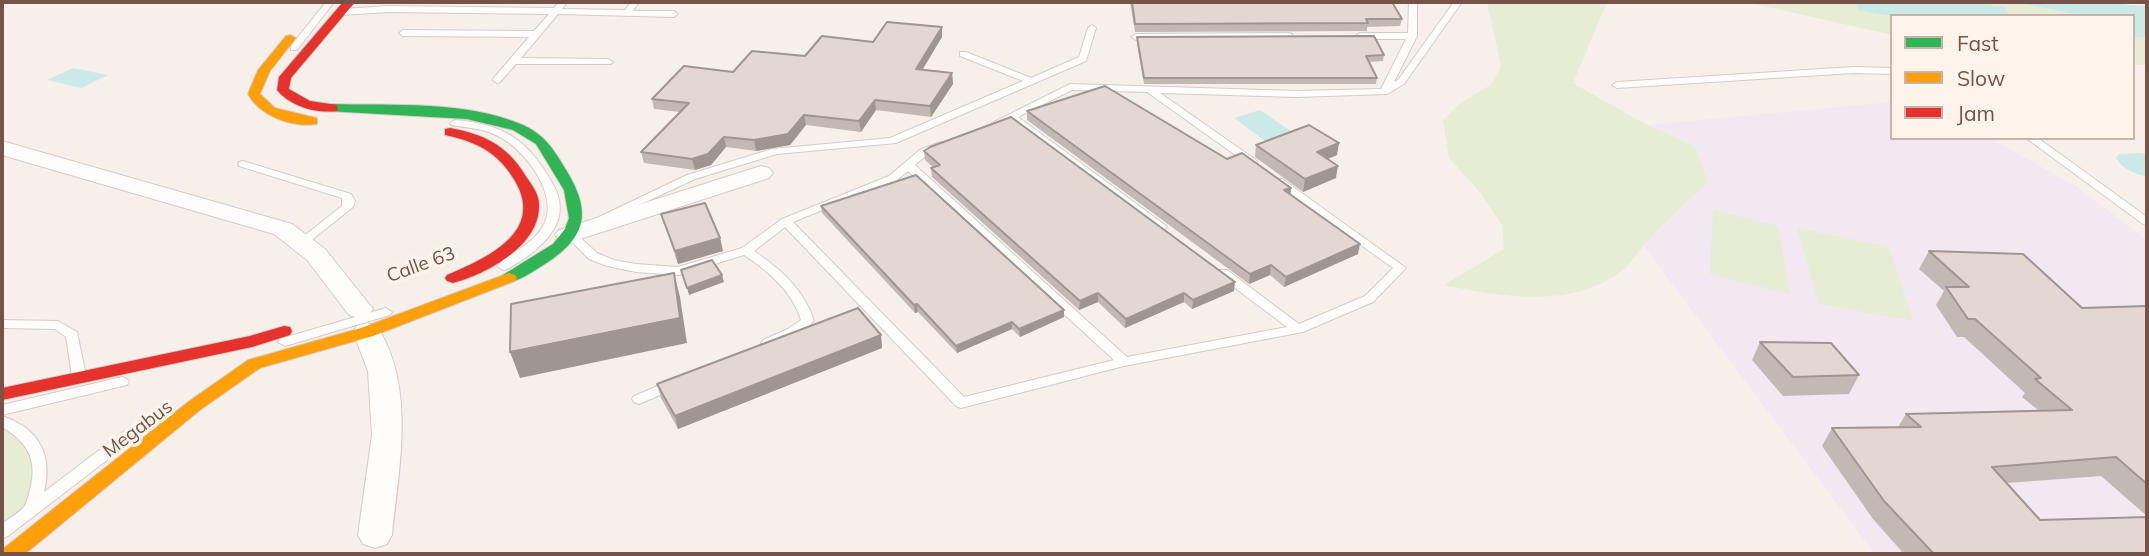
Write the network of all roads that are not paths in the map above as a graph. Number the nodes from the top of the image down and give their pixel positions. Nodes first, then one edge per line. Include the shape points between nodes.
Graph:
1 (318, 2) edge
2 (563, 2) edge
3 (635, 2) edge
4 (1413, 2) edge
5 (1458, 2) edge
6 (340, 5) edge
7 (556, 12) junction
8 (627, 13) junction
9 (674, 14) dead end
10 (1092, 28) dead end
11 (403, 33) dead end
12 (536, 34) junction
13 (1302, 36) edge
14 (1343, 36) edge
15 (1412, 36) junction
16 (1136, 37) edge
17 (963, 54) dead end
18 (513, 61) junction
19 (608, 62) dead end
20 (1890, 71) edge
21 (497, 80) dead end
22 (1033, 82) junction
23 (1617, 85) dead end
24 (1151, 90) junction
25 (1384, 92) junction
26 (1012, 117) junction
27 (356, 125) dead end
28 (988, 126) edge
29 (431, 130) dead end
30 (2034, 140) edge
31 (950, 141) edge
32 (2, 148) edge
33 (243, 164) dead end
34 (909, 166) junction
35 (761, 173) dead end
36 (2133, 210) junction
37 (2147, 213) edge
38 (786, 221) junction
39 (2147, 222) edge
40 (1166, 231) edge
41 (568, 235) junction
42 (304, 241) junction
43 (746, 251) junction
44 (1210, 263) edge
45 (432, 284) dead end
46 (396, 297) dead end
47 (363, 321) junction
48 (2, 324) edge
49 (1298, 329) junction
50 (755, 349) edge
51 (1124, 362) junction
52 (254, 363) junction
53 (79, 376) junction
54 (690, 377) edge
55 (192, 388) dead end
56 (2, 394) edge
57 (639, 399) dead end
58 (2, 410) edge
59 (149, 420) dead end
60 (2, 421) edge
61 (30, 509) junction
62 (2, 532) edge
63 (375, 535) dead end
64 (10, 554) edge

1 - 27 street via 258,76 254,99 268,111
2 - 7 lane
3 - 8 lane
4 - 15 lane
5 - 25 lane via 1401,82
6 - 7 lane
6 - 41 street via 285,77 286,95 321,107 473,115 505,122 538,139 573,192 576,218
6 - 58 lane via 269,80 271,100 311,114 463,123 511,138 529,154 555,204 542,235 523,254 492,272 390,311 250,352
7 - 8 lane
7 - 12 lane
8 - 9 lane
10 - 22 lane via 1083,59
11 - 12 lane
12 - 18 lane
13 - 16 lane
14 - 15 lane
15 - 25 lane
17 - 22 lane
18 - 19 lane
18 - 21 lane
20 - 23 lane
22 - 41 lane via 892,141 776,151 691,177
24 - 25 lane
24 - 26 lane via 1070,87
24 - 49 lane via 1400,268 1369,299
26 - 28 lane
26 - 40 lane
29 - 45 street, Calle 63 via 465,134 499,148 512,161 532,207 524,228 508,247 480,266
30 - 36 lane
31 - 34 lane via 925,151
32 - 42 street via 266,222
33 - 42 lane via 347,196 348,207
34 - 38 lane via 893,178
34 - 51 lane
35 - 41 street
36 - 37 lane
36 - 39 lane
38 - 43 lane
38 - 51 lane via 961,403
41 - 43 lane via 593,256 636,268 679,271
41 - 47 street, Calle 63 via 522,272
42 - 47 street via 319,255
43 - 50 lane via 770,267 806,310 808,321
44 - 49 lane
46 - 47 street, Calle 63
47 - 52 street, Calle 63
47 - 53 street, Calle 63
47 - 63 street via 382,371 387,435
48 - 53 lane via 58,325 72,335
49 - 51 lane
52 - 55 lane, Megabus
52 - 64 street, Calle 63
53 - 56 street, Calle 63
54 - 57 lane
59 - 61 lane, Megabus
60 - 61 lane via 22,431 35,445 41,463 40,485
61 - 62 lane, Megabus

